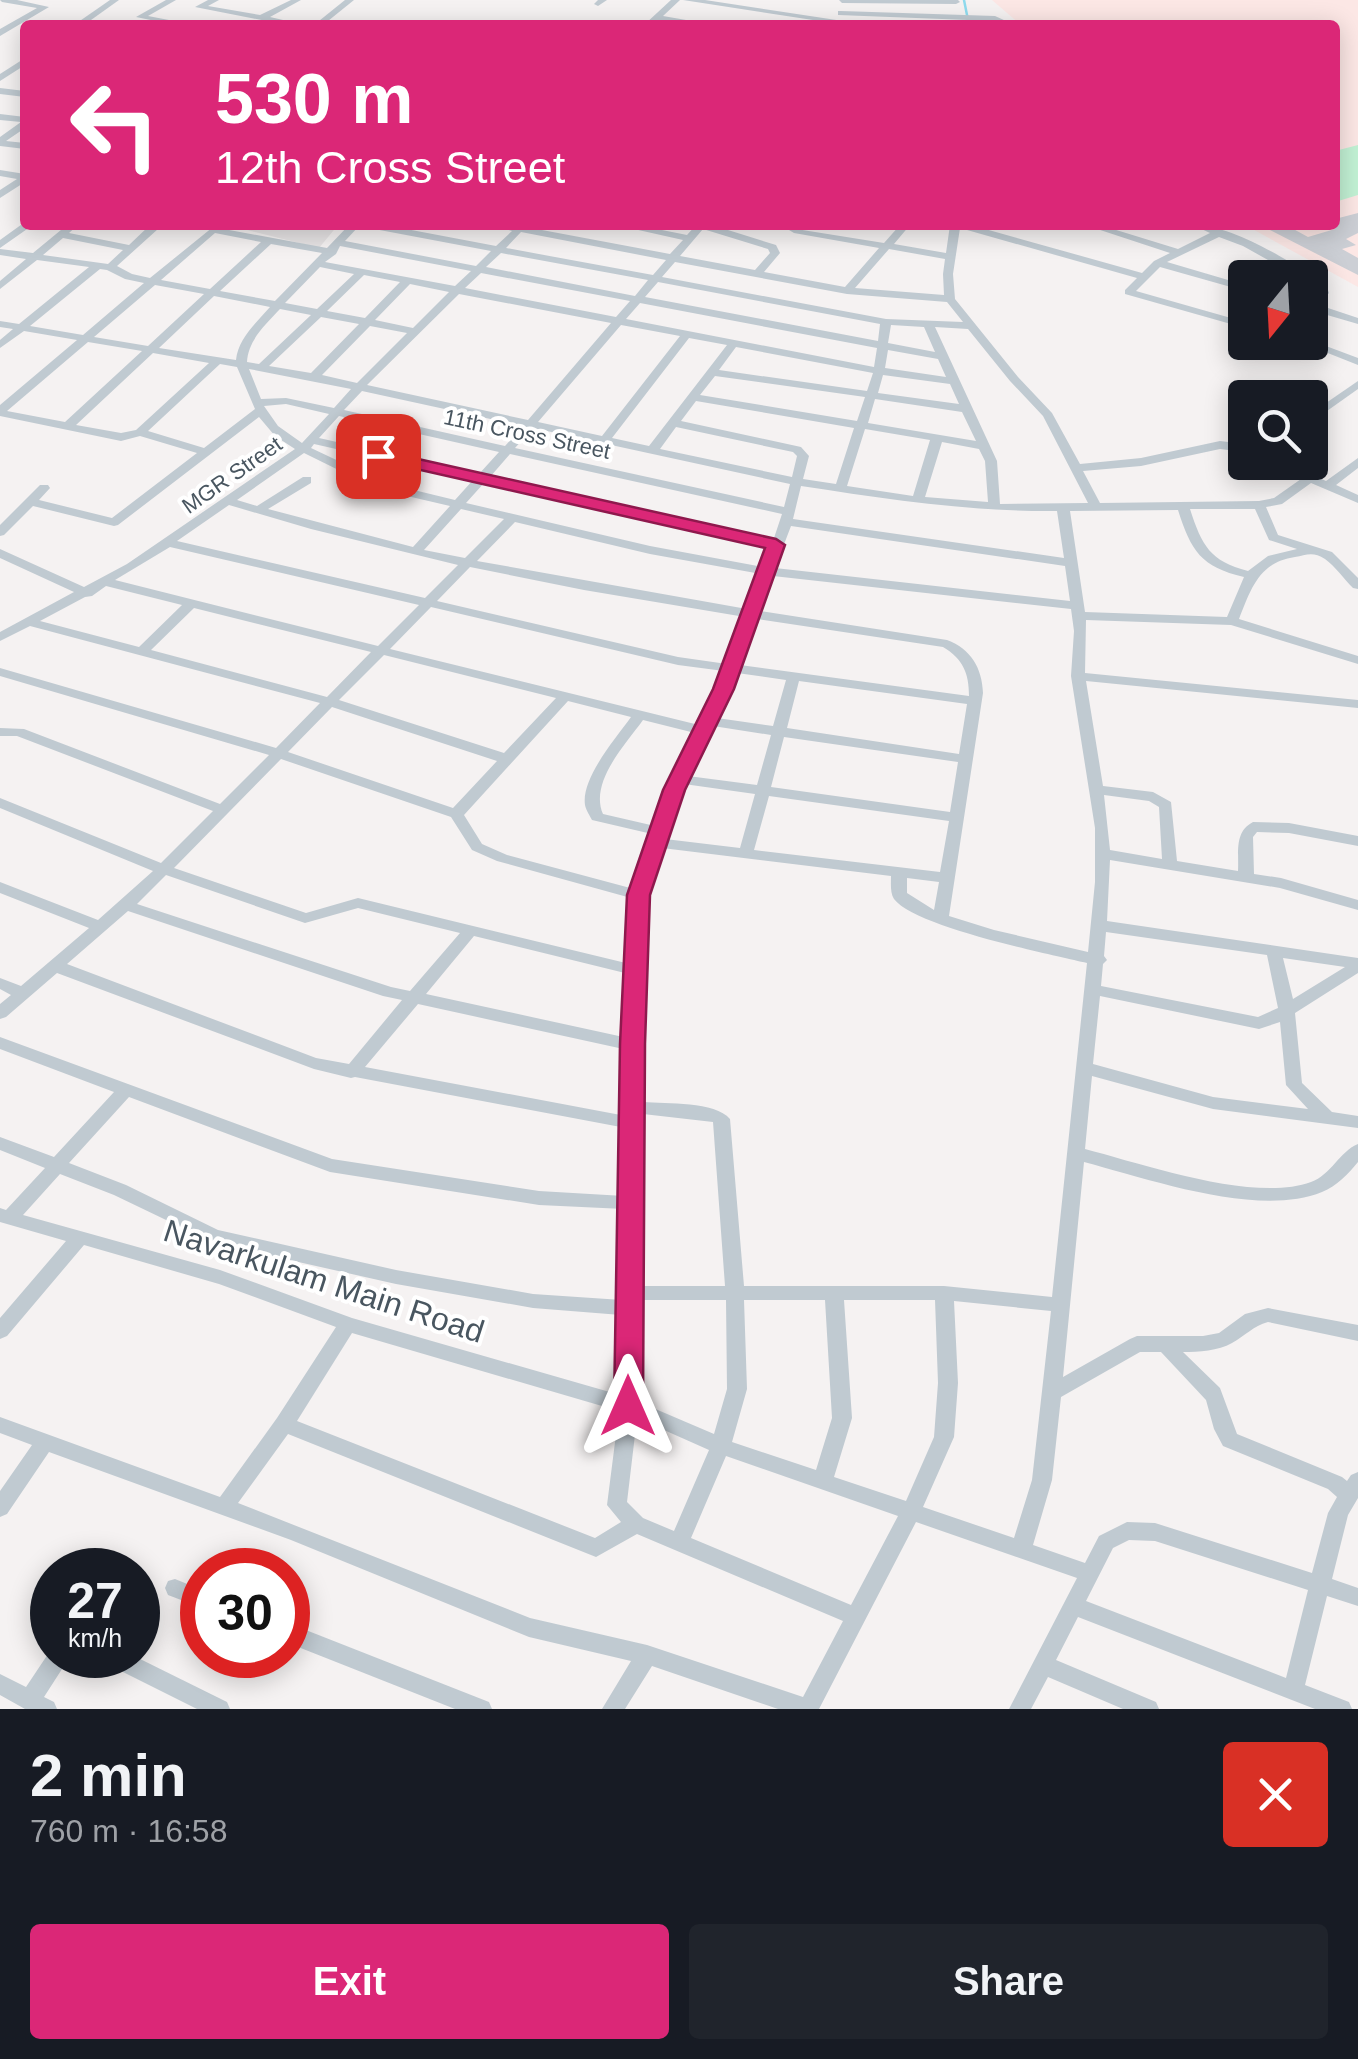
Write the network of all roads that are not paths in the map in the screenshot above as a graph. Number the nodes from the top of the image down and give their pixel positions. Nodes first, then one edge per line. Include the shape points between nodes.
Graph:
1 (2, 0) edge
2 (57, 0) edge
3 (115, 0) edge
4 (172, 0) edge
5 (215, 0) edge
6 (297, 0) edge
7 (350, 0) edge
8 (676, 0) edge
9 (687, 0) edge
10 (842, 1) edge
11 (955, 1) edge
12 (45, 7) junction
13 (261, 18) junction
14 (656, 18) junction
15 (22, 20) edge
16 (85, 20) edge
17 (150, 20) edge
18 (272, 20) edge
19 (326, 20) edge
20 (654, 20) edge
21 (672, 20) edge
22 (839, 20) edge
23 (19, 22) edge
24 (0, 33) edge
25 (20, 126) edge
26 (0, 142) edge
27 (20, 180) edge
28 (0, 195) edge
29 (20, 230) edge
30 (67, 230) edge
31 (151, 230) edge
32 (351, 230) edge
33 (397, 230) edge
34 (518, 230) edge
35 (535, 230) edge
36 (647, 230) edge
37 (697, 230) edge
38 (718, 230) edge
39 (794, 230) edge
40 (852, 230) edge
41 (900, 230) edge
42 (965, 230) edge
43 (981, 230) edge
44 (1106, 230) edge
45 (1210, 230) edge
46 (1218, 233) junction
47 (61, 235) junction
48 (689, 238) junction
49 (847, 239) junction
50 (269, 240) junction
51 (885, 246) junction
52 (336, 247) junction
53 (0, 248) edge
54 (131, 248) junction
55 (499, 249) junction
56 (1177, 252) junction
57 (38, 257) junction
58 (950, 257) junction
59 (670, 258) junction
60 (1273, 260) edge
61 (1158, 263) junction
62 (320, 264) junction
63 (104, 267) junction
64 (475, 269) junction
65 (362, 272) junction
66 (758, 274) junction
67 (1143, 276) junction
68 (652, 278) junction
69 (406, 281) junction
70 (153, 282) junction
71 (1228, 283) edge
72 (0, 286) edge
73 (454, 290) junction
74 (847, 291) junction
75 (210, 292) junction
76 (950, 299) junction
77 (634, 301) junction
78 (279, 304) junction
79 (320, 312) junction
80 (1328, 312) edge
81 (1228, 320) edge
82 (1358, 321) edge
83 (367, 322) junction
84 (618, 322) junction
85 (886, 322) junction
86 (0, 324) edge
87 (972, 326) junction
88 (929, 327) junction
89 (22, 328) junction
90 (414, 331) junction
91 (686, 335) junction
92 (87, 339) junction
93 (733, 344) junction
94 (0, 345) edge
95 (882, 346) junction
96 (148, 350) junction
97 (1328, 351) edge
98 (943, 357) junction
99 (217, 362) junction
100 (1358, 362) edge
101 (242, 366) junction
102 (260, 368) junction
103 (878, 371) junction
104 (712, 372) junction
105 (314, 377) junction
106 (954, 380) junction
107 (1358, 384) edge
108 (359, 387) junction
109 (870, 396) junction
110 (694, 397) junction
111 (1328, 406) edge
112 (259, 407) junction
113 (968, 409) junction
114 (0, 412) edge
115 (335, 413) junction
116 (674, 423) junction
117 (529, 426) junction
118 (860, 426) junction
119 (66, 427) junction
120 (140, 432) junction
121 (937, 438) junction
122 (604, 441) junction
123 (307, 444) junction
124 (984, 446) junction
125 (1228, 446) edge
126 (507, 450) junction
127 (652, 451) junction
128 (204, 452) junction
129 (1358, 462) edge
130 (1076, 468) junction
131 (481, 478) junction
132 (307, 480) dead end
133 (1307, 480) edge
134 (1311, 480) edge
135 (797, 482) junction
136 (1327, 486) junction
137 (44, 488) dead end
138 (840, 489) junction
139 (1358, 499) edge
140 (918, 500) junction
141 (226, 501) junction
142 (30, 502) junction
143 (1259, 505) junction
144 (456, 506) junction
145 (1183, 506) junction
146 (994, 507) junction
147 (1063, 507) junction
148 (1096, 507) junction
149 (257, 511) junction
150 (788, 517) junction
151 (512, 518) junction
152 (3, 526) edge
153 (170, 542) junction
154 (776, 545) junction
155 (416, 550) junction
156 (1317, 550) junction
157 (0, 553) edge
158 (468, 561) junction
159 (1070, 563) junction
160 (766, 570) junction
161 (1250, 574) junction
162 (106, 582) junction
163 (1358, 585) edge
164 (87, 592) junction
165 (425, 602) junction
166 (189, 604) junction
167 (1076, 611) junction
168 (752, 615) junction
169 (1232, 621) junction
170 (30, 622) junction
171 (0, 637) edge
172 (379, 649) junction
173 (141, 652) junction
174 (1358, 660) edge
175 (731, 666) junction
176 (0, 672) edge
177 (794, 675) junction
178 (1078, 676) junction
179 (566, 695) junction
180 (328, 701) junction
181 (976, 701) junction
182 (1358, 704) edge
183 (640, 714) junction
184 (704, 726) junction
185 (778, 731) junction
186 (0, 732) edge
187 (280, 754) junction
188 (507, 759) junction
189 (966, 759) junction
190 (678, 779) junction
191 (1095, 789) junction
192 (763, 791) junction
193 (0, 802) edge
194 (223, 810) junction
195 (456, 814) junction
196 (956, 818) junction
197 (656, 836) junction
198 (1358, 841) edge
199 (746, 854) junction
200 (1102, 854) junction
201 (1170, 864) junction
202 (164, 869) junction
203 (899, 872) junction
204 (1246, 877) junction
205 (947, 878) junction
206 (0, 887) edge
207 (639, 895) junction
208 (125, 905) junction
209 (1358, 905) edge
210 (942, 917) junction
211 (1102, 926) junction
212 (100, 927) junction
213 (470, 931) junction
214 (1274, 951) junction
215 (1098, 960) junction
216 (1358, 965) edge
217 (55, 966) junction
218 (634, 970) junction
219 (0, 984) edge
220 (1096, 990) junction
221 (22, 994) junction
222 (415, 999) junction
223 (1286, 1010) junction
224 (0, 1013) edge
225 (0, 1043) edge
226 (633, 1044) junction
227 (1085, 1068) junction
228 (350, 1072) junction
229 (126, 1090) junction
230 (632, 1115) junction
231 (1328, 1119) junction
232 (1358, 1122) edge
233 (0, 1143) edge
234 (1358, 1150) edge
235 (1076, 1154) junction
236 (55, 1167) junction
237 (631, 1203) junction
238 (4, 1216) edge
239 (80, 1237) junction
240 (834, 1292) junction
241 (944, 1293) junction
242 (736, 1294) junction
243 (628, 1300) junction
244 (1060, 1305) junction
245 (4, 1319) edge
246 (348, 1324) junction
247 (1358, 1333) edge
248 (1168, 1346) junction
249 (1052, 1392) junction
250 (628, 1406) junction
251 (284, 1424) junction
252 (0, 1425) edge
253 (45, 1442) junction
254 (721, 1446) junction
255 (823, 1481) junction
256 (1353, 1487) edge
257 (224, 1507) junction
258 (0, 1508) edge
259 (912, 1510) junction
260 (636, 1524) junction
261 (679, 1542) junction
262 (1022, 1549) junction
263 (1088, 1573) junction
264 (1318, 1584) junction
265 (175, 1588) dead end
266 (180, 1590) edge
267 (1358, 1597) edge
268 (1072, 1605) junction
269 (856, 1617) junction
270 (310, 1642) edge
271 (647, 1655) junction
272 (1042, 1664) junction
273 (49, 1678) edge
274 (156, 1678) edge
275 (0, 1684) edge
276 (1293, 1691) junction
277 (37, 1705) edge
278 (219, 1709) edge
279 (481, 1709) edge
280 (613, 1709) edge
281 (1020, 1709) edge
282 (1148, 1709) edge
283 (1341, 1709) edge

1 - 12 street
2 - 12 street
3 - 16 street
4 - 17 street via 140,18
5 - 13 street via 199,7
6 - 13 street
7 - 19 street
8 - 14 street
9 - 22 street
10 - 11 street
10 - 22 street
12 - 15 street
13 - 18 street
14 - 20 street
14 - 21 street
23 - 24 street
25 - 26 street
27 - 28 street
29 - 53 street
30 - 47 street
31 - 54 street
32 - 52 street
33 - 55 street
34 - 55 street
35 - 59 street
36 - 48 street
37 - 48 street
38 - 66 street via 772,247
39 - 49 street
40 - 49 street
41 - 51 street
42 - 58 street
43 - 67 street
44 - 56 street
45 - 46 street
46 - 56 street
46 - 60 street
47 - 54 street
47 - 57 street
48 - 59 street
49 - 51 street
50 - 52 street
50 - 70 street via 213,230
50 - 75 street
51 - 58 street
51 - 74 street
52 - 62 street
52 - 64 street
53 - 57 street
54 - 63 street
55 - 64 street
55 - 68 street
56 - 61 street
57 - 63 street
57 - 72 street
58 - 76 street
59 - 66 street
59 - 68 street
61 - 67 street
61 - 71 street
62 - 65 street
62 - 78 street
63 - 70 street
63 - 89 street
64 - 73 street
64 - 77 street
65 - 69 street
65 - 79 street
66 - 74 street
67 - 81 street via 1129,292
68 - 77 street
68 - 85 street
69 - 73 street
69 - 83 street
70 - 75 street
70 - 92 street
73 - 84 street
73 - 90 street
74 - 76 street
75 - 78 street
75 - 96 street
76 - 87 street
77 - 84 street
77 - 95 street
78 - 79 street
78 - 101 street via 251,335
79 - 83 street
79 - 102 street
80 - 82 street
83 - 90 street
83 - 105 street
84 - 91 street
84 - 117 street
85 - 88 street
85 - 95 street
86 - 89 street
87 - 88 street
87 - 130 street via 1048,415
88 - 98 street
89 - 92 street
89 - 94 street
90 - 108 street
91 - 93 street
91 - 122 street
92 - 96 street
92 - 114 street
93 - 103 street
93 - 104 street
95 - 98 street
95 - 103 street
96 - 99 street
96 - 119 street
97 - 100 street
98 - 106 street
99 - 101 street
99 - 120 street
101 - 102 street
101 - 112 street, MGR Street
102 - 105 street
103 - 106 street
103 - 109 street
104 - 109 street
104 - 110 street
105 - 108 street
106 - 113 street
107 - 111 street
108 - 115 street
108 - 117 street
109 - 113 street
109 - 118 street
110 - 116 street
110 - 118 street
112 - 115 street, 11th Cross Street via 286,401
112 - 123 street, MGR Street via 280,435
112 - 128 street
113 - 124 street
114 - 119 street
115 - 123 street
115 - 126 street, 11th Cross Street
116 - 127 street
116 - 135 street via 802,451
117 - 122 street
117 - 126 street
118 - 121 street
118 - 138 street
119 - 120 street via 120,437
120 - 128 street
121 - 124 street
121 - 140 street
122 - 127 street
123 - 131 street
123 - 141 street, MGR Street
123 - 144 street via 380,486
124 - 146 street
125 - 130 street
126 - 131 street
126 - 150 street, 11th Cross Street
127 - 135 street
128 - 142 street via 114,522
129 - 136 street
130 - 148 street
131 - 144 street
131 - 154 street
132 - 149 street
133 - 143 street via 1278,501
134 - 136 street
135 - 138 street
135 - 150 street
136 - 139 street
137 - 142 street
138 - 140 street
140 - 146 street
141 - 149 street
141 - 153 street, MGR Street
142 - 152 street
143 - 145 street
143 - 156 street via 1273,537
144 - 151 street
144 - 155 street
145 - 148 street
145 - 161 street via 1209,561
146 - 147 street
147 - 148 street
147 - 159 street
149 - 155 street
150 - 154 street
150 - 159 street, 11th Cross Street
151 - 158 street
151 - 160 street
153 - 162 street, MGR Street
153 - 165 street
154 - 160 street
155 - 158 street
156 - 161 street via 1270,556
156 - 163 street
157 - 164 street
158 - 165 street
158 - 168 street
159 - 167 street
160 - 167 street
160 - 168 street
161 - 169 street
162 - 164 street, MGR Street
162 - 166 street
164 - 170 street, MGR Street
165 - 172 street
165 - 175 street via 601,646
166 - 172 street
166 - 173 street
167 - 169 street
167 - 178 street
168 - 175 street
168 - 181 street via 947,644 976,674
169 - 174 street
170 - 171 street, MGR Street
170 - 173 street
172 - 179 street
172 - 180 street
173 - 180 street
175 - 177 street
175 - 184 street
176 - 187 street
177 - 181 street
177 - 185 street
178 - 182 street
178 - 191 street
179 - 183 street
179 - 188 street
180 - 187 street
180 - 188 street
181 - 189 street
183 - 184 street
183 - 197 street via 593,787 590,806 598,816
184 - 185 street
184 - 190 street
185 - 189 street
185 - 192 street
186 - 194 street via 19,732
187 - 194 street
187 - 195 street
188 - 195 street
189 - 196 street
190 - 192 street
190 - 197 street
191 - 200 street
191 - 201 street via 1166,805
192 - 196 street
192 - 199 street
193 - 202 street
194 - 202 street
195 - 207 street via 477,847
196 - 205 street
197 - 199 street
197 - 207 street
198 - 204 street via 1253,827 1246,836
199 - 203 street
200 - 201 street
200 - 211 street
201 - 204 street
202 - 208 street
202 - 213 street via 306,918 358,903
203 - 205 street
203 - 210 street via 902,900
204 - 209 street
205 - 210 street
206 - 212 street
207 - 218 street
208 - 212 street
208 - 222 street
210 - 215 street
211 - 214 street
211 - 215 street
212 - 217 street
213 - 218 street
213 - 222 street
214 - 216 street
214 - 223 street
215 - 220 street
216 - 223 street
217 - 221 street
217 - 228 street
218 - 226 street
219 - 221 street
220 - 223 street via 1244,1022 1268,1022
220 - 227 street
221 - 224 street
222 - 226 street
222 - 228 street
223 - 231 street via 1294,1086
225 - 229 street
226 - 230 street
227 - 231 street via 1214,1103
227 - 235 street
228 - 230 street
229 - 236 street
229 - 237 street via 330,1165 539,1198
230 - 237 street
230 - 242 street via 700,1111 721,1119
231 - 232 street
233 - 236 street
234 - 235 street via 1328,1182 1290,1193 1218,1188
235 - 244 street
236 - 238 street
236 - 243 street via 214,1236 534,1301
237 - 243 street
238 - 239 street, Navarkulam Main Road
239 - 245 street
239 - 246 street, Navarkulam Main Road via 278,1294
240 - 241 street
240 - 242 street
240 - 255 street via 842,1418
241 - 244 street
241 - 259 street via 948,1416
242 - 243 street
242 - 254 street via 739,1370
243 - 250 street
244 - 249 street
246 - 250 street, Navarkulam Main Road
246 - 251 street
247 - 248 street via 1268,1315 1224,1339
248 - 249 street via 1137,1344
248 - 256 street via 1213,1393 1230,1440
249 - 262 street via 1042,1480
250 - 254 street, Navarkulam Main Road
250 - 260 street via 617,1506
251 - 257 street
251 - 260 street via 596,1548
252 - 253 street
253 - 257 street
253 - 258 street
254 - 255 street, Navarkulam Main Road
254 - 261 street
255 - 259 street, Navarkulam Main Road
256 - 264 street
257 - 271 street via 529,1627
259 - 262 street, Navarkulam Main Road
259 - 269 street
260 - 261 street
261 - 269 street
262 - 263 street, Navarkulam Main Road
263 - 264 street via 1106,1542 1141,1531
263 - 268 street
264 - 267 street
264 - 276 street
265 - 266 street
268 - 272 street
268 - 276 street
269 - 271 street via 808,1709
270 - 279 street
271 - 280 street
272 - 281 street
272 - 282 street
273 - 277 street
274 - 278 street
275 - 277 street
276 - 283 street

